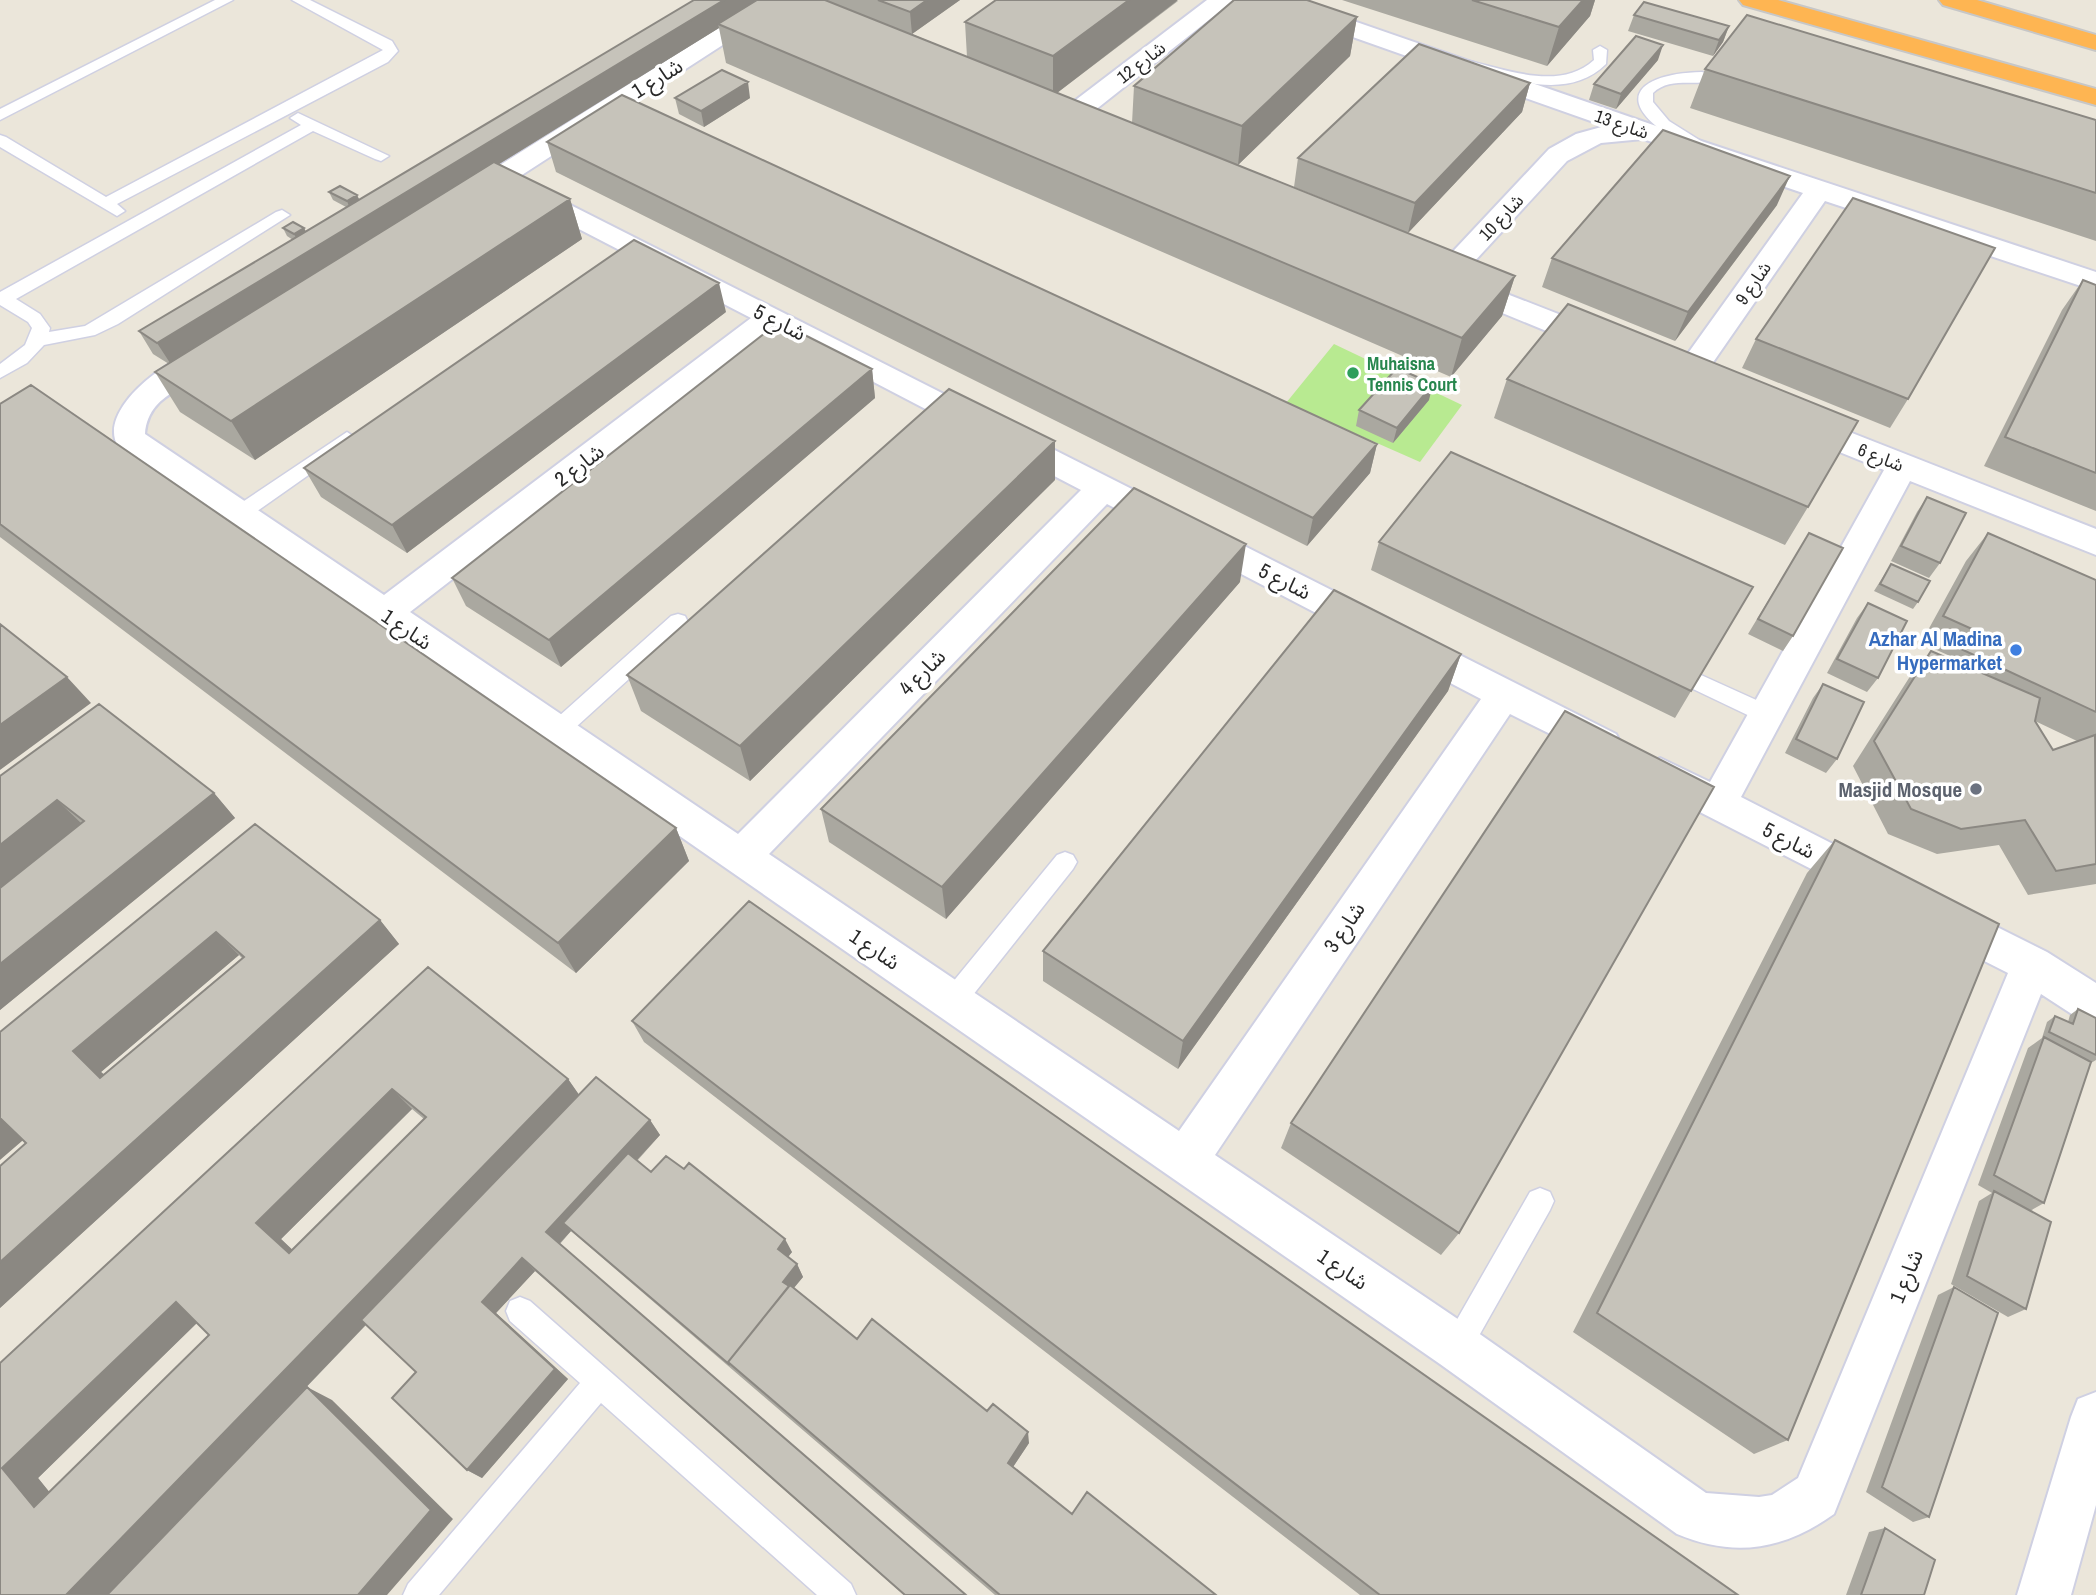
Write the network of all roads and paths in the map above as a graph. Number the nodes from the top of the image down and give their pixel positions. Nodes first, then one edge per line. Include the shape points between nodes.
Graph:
1 (226, 0) edge
2 (299, 0) edge
3 (1222, 0) edge
4 (1270, 0) edge
5 (1751, 0) edge
6 (1951, 0) edge
7 (782, 7) edge
8 (2096, 43) edge
9 (1600, 50) dead end
10 (1434, 58) junction
11 (1711, 77) dead end
12 (2096, 97) edge
13 (1549, 98) junction
14 (282, 111) junction
15 (0, 115) edge
16 (1061, 124) edge
17 (312, 125) junction
18 (1650, 133) junction
19 (0, 140) edge
20 (1708, 153) junction
21 (1558, 155) junction
22 (381, 156) dead end
23 (500, 177) junction
24 (1819, 190) junction
25 (104, 204) junction
26 (282, 215) dead end
27 (430, 220) edge
28 (137, 224) junction
29 (2096, 282) edge
30 (2, 298) edge
31 (772, 317) junction
32 (39, 340) junction
33 (233, 342) edge
34 (1622, 351) edge
35 (0, 372) edge
36 (1687, 377) edge
37 (1775, 414) edge
38 (347, 438) edge
39 (1902, 466) junction
40 (1104, 488) junction
41 (239, 514) junction
42 (2096, 544) edge
43 (385, 613) junction
44 (678, 622) dead end
45 (1701, 683) edge
46 (1504, 694) junction
47 (1766, 714) junction
48 (557, 731) junction
49 (1718, 804) junction
50 (741, 857) junction
51 (1065, 862) dead end
52 (2032, 965) junction
53 (2096, 982) edge
54 (953, 1002) junction
55 (2096, 1006) edge
56 (1185, 1161) junction
57 (1540, 1200) dead end
58 (520, 1311) dead end
59 (1457, 1347) junction
60 (600, 1382) junction
61 (2096, 1418) edge
62 (419, 1595) edge
63 (840, 1595) edge
64 (2044, 1595) edge

1 - 15 lane
2 - 14 lane via 387,44 391,51
3 - 16 street, شارع 12
4 - 10 street, شارع 13
5 - 12 highway
6 - 8 highway
7 - 23 street, شارع 1
9 - 10 lane via 1601,61 1594,70 1563,80
10 - 13 street, شارع 13
11 - 20 lane via 1671,77 1656,83 1646,102 1660,120
13 - 18 street, شارع 13
13 - 21 street via 1565,127
14 - 17 lane
14 - 25 lane
17 - 22 lane
17 - 28 lane
18 - 20 street, شارع 13
18 - 21 street, شارع 10 via 1595,135
19 - 25 lane
20 - 24 street, شارع 13
21 - 34 street, شارع 10 via 1431,273
23 - 27 street, شارع 1
23 - 31 street, شارع 5
24 - 29 street, شارع 13
24 - 36 street, شارع 9
25 - 28 lane
26 - 32 lane via 112,320 89,331
28 - 30 lane
30 - 32 lane via 34,318 41,328
31 - 40 street, شارع 5
31 - 43 street, شارع 2
32 - 35 lane via 29,353
33 - 41 street, شارع 1 via 146,396 128,425 129,438
37 - 39 street, شارع 6
38 - 41 lane
39 - 42 street, شارع 6
39 - 47 street
40 - 46 street, شارع 5
40 - 50 street, شارع 4
41 - 43 street, شارع 1
43 - 48 street, شارع 1
44 - 48 lane
45 - 47 lane
46 - 49 street, شارع 5
46 - 56 street, شارع 3
47 - 49 street
48 - 50 street, شارع 1
49 - 52 street, شارع 5
50 - 54 street, شارع 1
51 - 54 lane
52 - 53 street, شارع 5 via 2071,971
52 - 55 street, شارع 5
52 - 59 street, شارع 1 via 1816,1496 1793,1514 1764,1524 1730,1525 1695,1516
54 - 56 street, شارع 1
56 - 59 street, شارع 1
57 - 59 lane
58 - 60 lane
60 - 62 lane
60 - 63 lane
61 - 64 street

